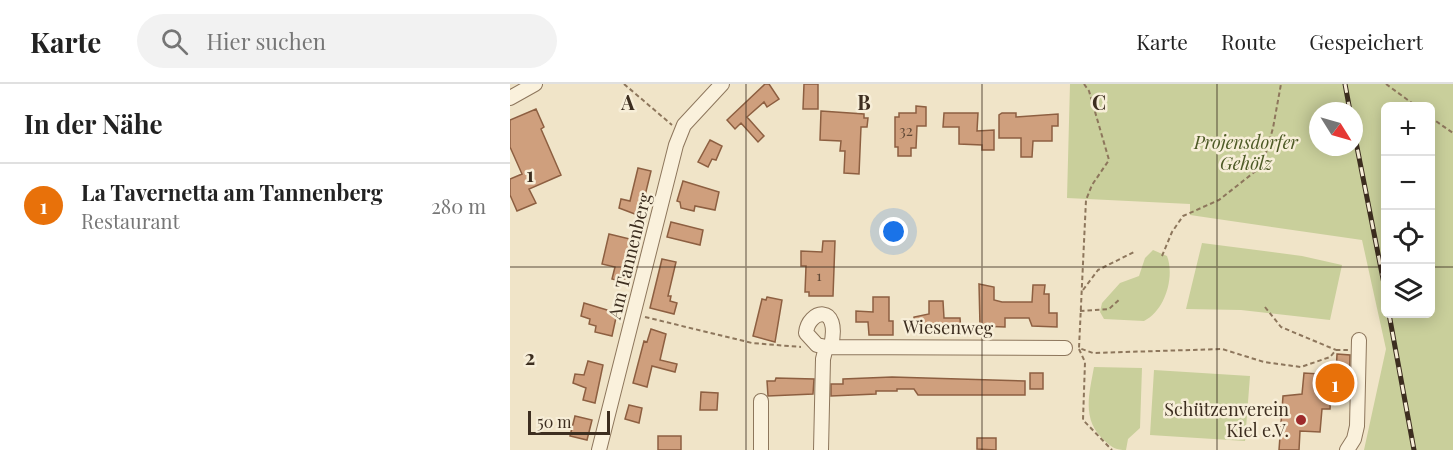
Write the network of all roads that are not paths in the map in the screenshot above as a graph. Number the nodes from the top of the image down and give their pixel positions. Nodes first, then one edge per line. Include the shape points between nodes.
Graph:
1 (536, 84) edge
2 (722, 84) edge
3 (510, 98) edge
4 (1359, 345) road end
5 (1072, 348) road end
6 (761, 401) dead end
7 (599, 450) edge
8 (761, 450) edge
9 (821, 450) edge
10 (1347, 450) edge

1 - 3 street
2 - 7 street, Am Tannenberg via 680,134
4 - 10 street via 1357,426
5 - 9 street, Wiesenweg via 825,346
6 - 8 street

